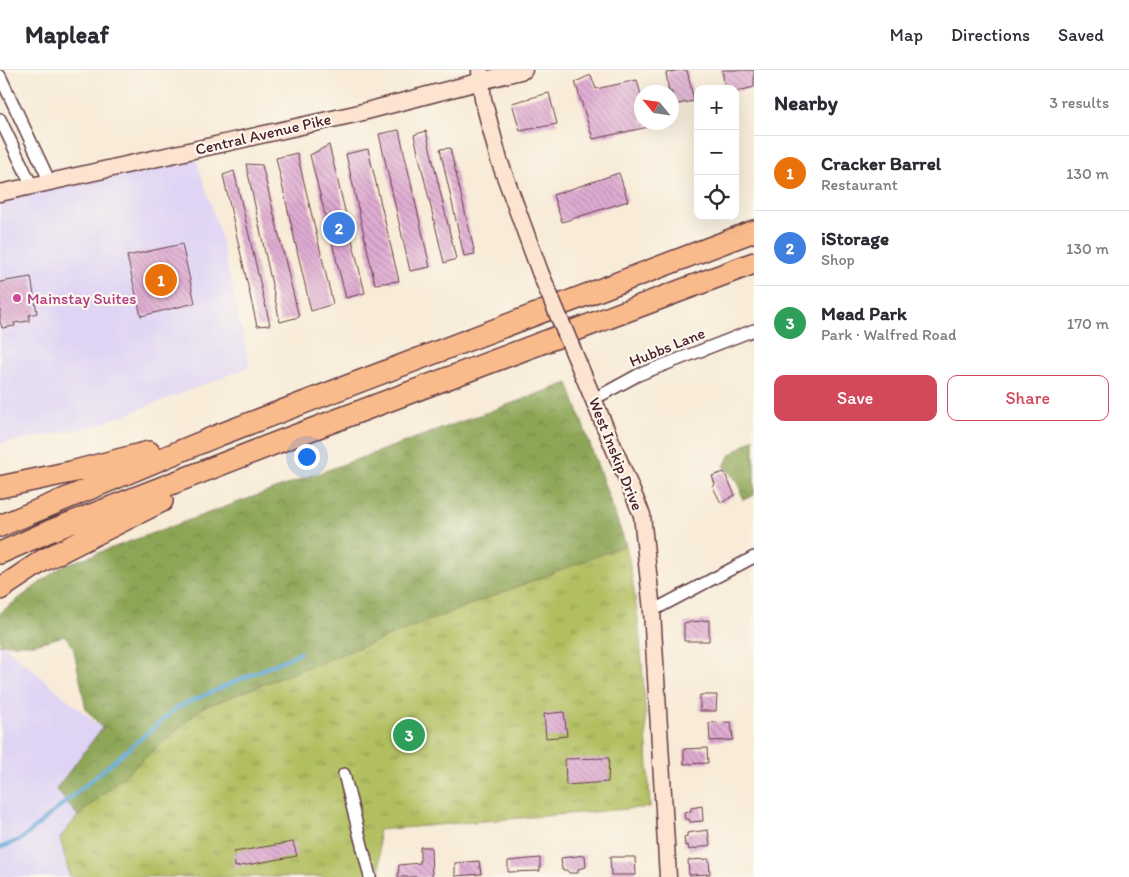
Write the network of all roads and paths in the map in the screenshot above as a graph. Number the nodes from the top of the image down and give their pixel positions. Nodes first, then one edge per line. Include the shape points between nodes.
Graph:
1 (524, 70) edge
2 (481, 75) edge
3 (0, 76) edge
4 (0, 119) edge
5 (50, 182) junction
6 (32, 186) junction
7 (0, 193) edge
8 (754, 231) edge
9 (754, 263) edge
10 (754, 330) edge
11 (594, 399) junction
12 (219, 435) junction
13 (281, 441) junction
14 (0, 487) edge
15 (0, 526) edge
16 (0, 554) edge
17 (754, 557) edge
18 (0, 589) edge
19 (652, 611) junction
20 (344, 774) dead end
21 (370, 877) edge
22 (668, 877) edge

1 - 2 street, Central Avenue Pike
2 - 5 street, Central Avenue Pike via 354,114
2 - 11 street, West Inskip Drive, bridge via 483,99 499,160 540,272
3 - 5 street
4 - 6 street
5 - 6 street, Central Avenue Pike
6 - 7 street, Central Avenue Pike
8 - 12 highway
9 - 13 highway
10 - 11 street, Hubbs Lane via 638,375
11 - 19 street, West Inskip Drive via 642,515
12 - 14 highway
12 - 15 highway
13 - 16 highway via 50,531
13 - 18 highway via 42,561
17 - 19 street
19 - 22 street, West Inskip Drive
20 - 21 street

